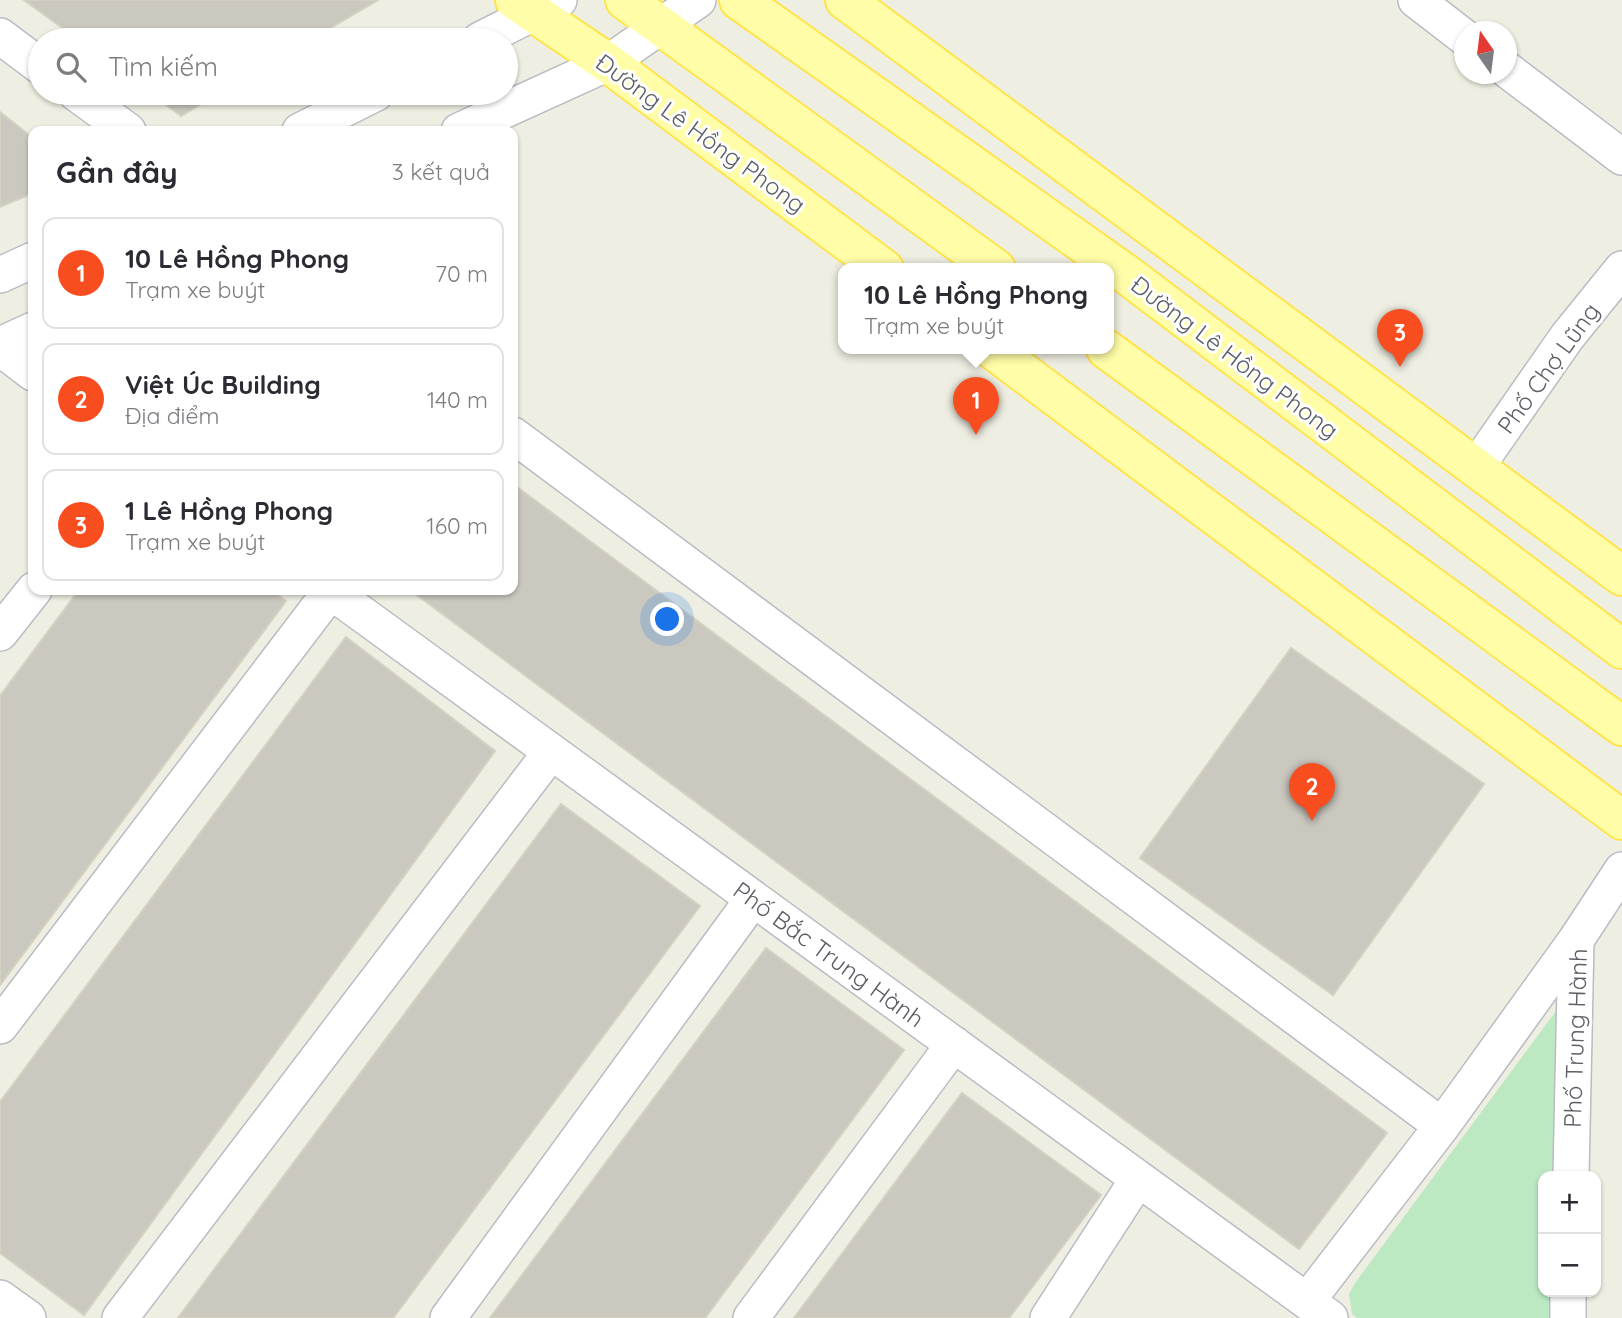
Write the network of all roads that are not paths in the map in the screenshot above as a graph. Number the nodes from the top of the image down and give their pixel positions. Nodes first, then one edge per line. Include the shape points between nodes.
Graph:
1 (625, 0) edge
2 (698, 0) edge
3 (739, 0) edge
4 (845, 0) edge
5 (1416, 0) edge
6 (536, 4) edge
7 (662, 25) junction
8 (499, 28) edge
9 (1454, 29) edge
10 (0, 36) edge
11 (28, 57) edge
12 (608, 63) junction
13 (1517, 77) edge
14 (518, 104) edge
15 (92, 105) edge
16 (352, 105) edge
17 (516, 105) edge
18 (121, 126) edge
19 (310, 126) edge
20 (470, 126) edge
21 (1622, 157) edge
22 (28, 262) edge
23 (876, 263) edge
24 (988, 263) edge
25 (1110, 263) edge
26 (1114, 266) edge
27 (1622, 269) edge
28 (0, 275) edge
29 (28, 332) edge
30 (0, 346) edge
31 (999, 354) edge
32 (1113, 354) edge
33 (28, 369) edge
34 (518, 439) edge
35 (1475, 469) junction
36 (1622, 576) edge
37 (30, 595) edge
38 (326, 595) edge
39 (337, 595) edge
40 (0, 632) edge
41 (1622, 649) edge
42 (1622, 726) edge
43 (551, 752) junction
44 (1622, 820) edge
45 (1622, 870) edge
46 (753, 898) junction
47 (1576, 940) junction
48 (0, 1026) edge
49 (954, 1044) junction
50 (1442, 1126) junction
51 (1571, 1171) edge
52 (1138, 1179) junction
53 (1568, 1297) edge
54 (0, 1298) edge
55 (1318, 1310) edge
56 (28, 1318) edge
57 (120, 1318) edge
58 (448, 1318) edge
59 (751, 1318) edge
60 (1048, 1318) edge
61 (1568, 1318) edge

1 - 7 main road
2 - 7 street
3 - 25 main road, Đường Lê Hồng Phong
4 - 35 main road
5 - 9 street
6 - 8 street
6 - 12 main road, Đường Lê Hồng Phong
7 - 12 street
7 - 24 main road
10 - 11 street
12 - 14 street
12 - 23 main road, Đường Lê Hồng Phong
13 - 21 street
15 - 18 street
16 - 19 street
17 - 20 street
22 - 28 street
26 - 41 main road, Đường Lê Hồng Phong
27 - 35 street, Phố Chợ Lũng
29 - 30 street
30 - 33 street
31 - 44 main road
32 - 42 main road
34 - 50 street
35 - 36 main road
37 - 40 street
38 - 48 street
39 - 43 street, Phố Bắc Trung Hành
43 - 46 street, Phố Bắc Trung Hành
43 - 57 street
45 - 47 street, Phố Trung Hành
46 - 49 street, Phố Bắc Trung Hành
46 - 58 street
47 - 50 street
47 - 51 street, Phố Trung Hành
49 - 52 street, Phố Bắc Trung Hành
49 - 59 street
50 - 55 street
52 - 55 street, Phố Bắc Trung Hành
52 - 60 street
53 - 61 street
54 - 56 street

